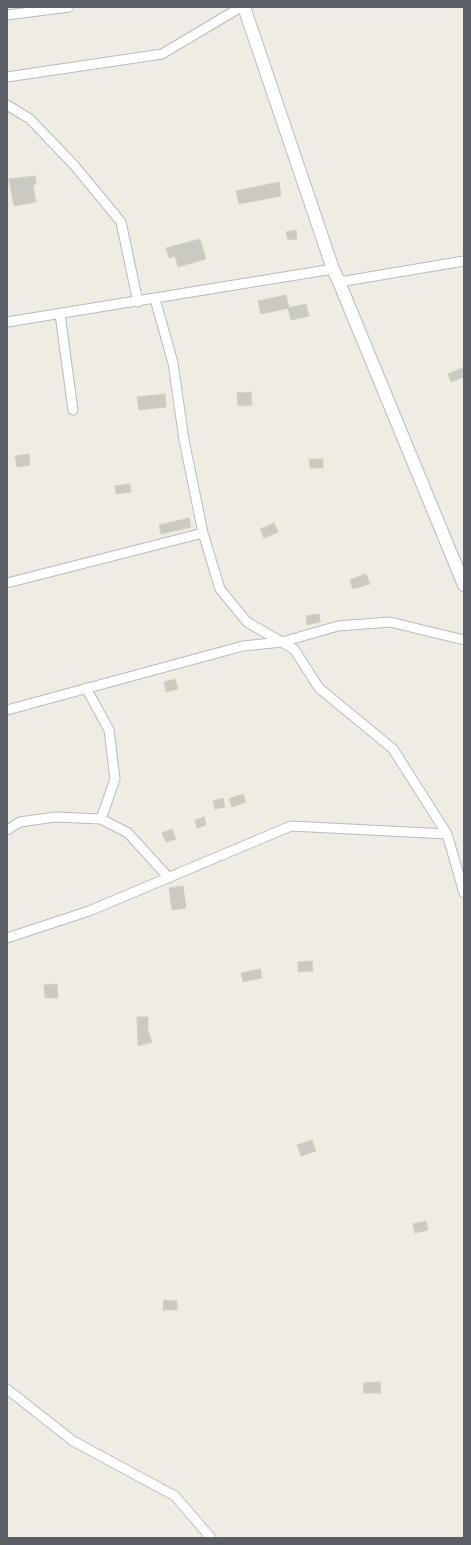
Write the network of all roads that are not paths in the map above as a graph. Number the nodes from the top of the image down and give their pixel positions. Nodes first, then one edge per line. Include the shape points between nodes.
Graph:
1 (69, 7) edge
2 (241, 7) edge
3 (244, 7) edge
4 (7, 15) edge
5 (7, 77) edge
6 (7, 105) edge
7 (464, 261) edge
8 (333, 269) junction
9 (339, 282) junction
10 (155, 299) junction
11 (138, 302) junction
12 (60, 314) junction
13 (7, 321) edge
14 (73, 410) dead end
15 (203, 533) junction
16 (7, 583) edge
17 (464, 585) edge
18 (464, 640) edge
19 (282, 642) junction
20 (86, 688) junction
21 (7, 710) edge
22 (101, 818) junction
23 (7, 830) edge
24 (447, 834) junction
25 (169, 878) junction
26 (464, 893) edge
27 (7, 938) edge
28 (7, 1389) edge
29 (211, 1538) edge

1 - 4 street
2 - 5 street via 162,54
3 - 8 street
6 - 11 street via 30,119 74,165 121,222
7 - 9 street
8 - 9 street
8 - 10 street
9 - 17 street
10 - 11 street
10 - 15 street via 173,363 184,440
11 - 12 street
12 - 13 street
12 - 14 street
15 - 16 street
15 - 19 street via 220,589 247,622
18 - 19 street via 390,622 338,626
19 - 20 street via 242,646
19 - 24 street via 294,649 319,688 393,749
20 - 21 street
20 - 22 street via 110,730 115,780
22 - 23 street via 55,817 20,822
22 - 25 street via 128,833
24 - 25 street via 291,826
24 - 26 street
25 - 27 street via 89,911
28 - 29 street via 73,1441 175,1496

